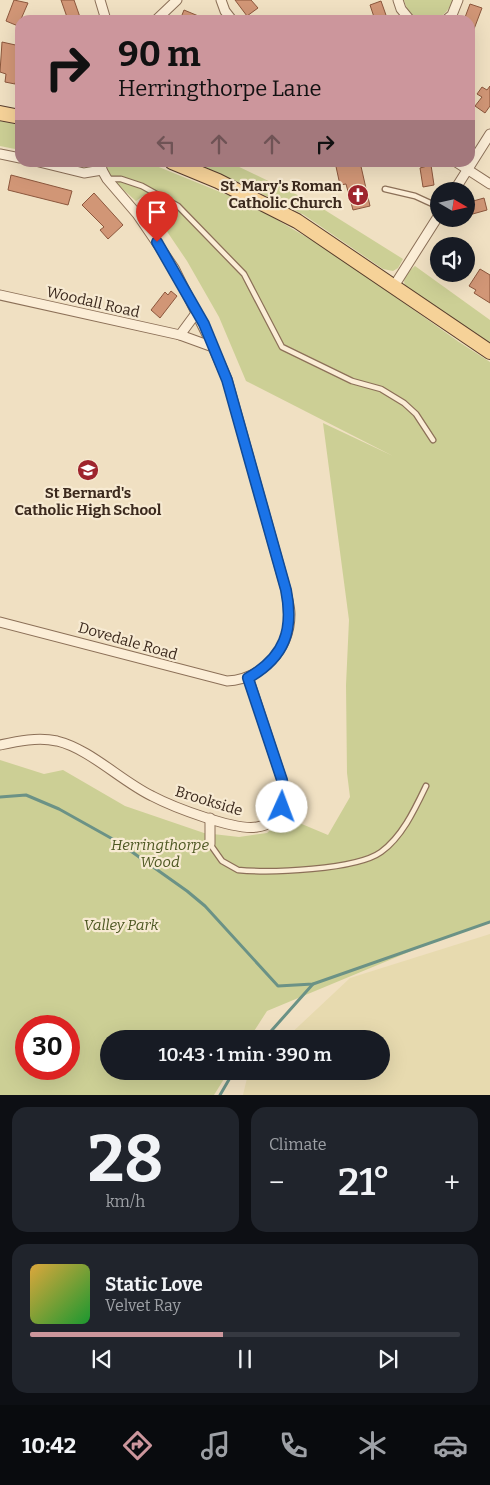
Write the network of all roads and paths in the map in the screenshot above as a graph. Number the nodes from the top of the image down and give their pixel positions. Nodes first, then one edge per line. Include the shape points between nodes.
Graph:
1 (100, 0) edge
2 (176, 0) edge
3 (221, 0) edge
4 (398, 0) edge
5 (458, 0) edge
6 (104, 15) edge
7 (161, 15) edge
8 (229, 15) edge
9 (406, 15) edge
10 (452, 15) edge
11 (0, 113) edge
12 (15, 116) edge
13 (490, 134) edge
14 (0, 154) edge
15 (15, 157) edge
16 (475, 157) edge
17 (59, 167) edge
18 (99, 167) edge
19 (102, 167) edge
20 (184, 167) edge
21 (463, 167) edge
22 (469, 167) edge
23 (467, 170) junction
24 (107, 179) junction
25 (460, 182) edge
26 (490, 184) edge
27 (385, 189) dead end
28 (430, 203) edge
29 (431, 228) edge
30 (394, 286) junction
31 (0, 295) edge
32 (197, 312) junction
33 (180, 335) junction
34 (213, 347) junction
35 (490, 352) edge
36 (433, 440) dead end
37 (0, 622) edge
38 (248, 678) junction
39 (0, 745) edge
40 (426, 786) dead end
41 (210, 818) junction
42 (210, 844) joint

1 - 6 street
2 - 7 street
3 - 8 street
4 - 9 street
5 - 10 street
11 - 12 main road
13 - 16 street
14 - 15 street
17 - 18 street via 84,173
19 - 24 street
20 - 30 main road via 277,210
21 - 23 street
22 - 23 street
23 - 25 street
23 - 26 street
24 - 32 street via 157,242
24 - 36 lane via 121,179 142,186 178,206 244,274 282,347 352,381 381,389 404,403 416,414
27 - 28 lane
29 - 30 street
30 - 35 main road
31 - 33 street, Woodall Road
32 - 33 street
32 - 34 street
33 - 34 street, Woodall Road
34 - 38 street via 230,389 290,612 285,641 261,670
37 - 38 street, Dovedale Road via 216,680
38 - 41 street, Brookside via 282,780 282,807 266,825 256,828
39 - 41 street, Brookside via 29,740 56,741 98,762 150,796
40 - 42 lane via 393,842 382,852 358,863 238,870 222,861
41 - 42 street

